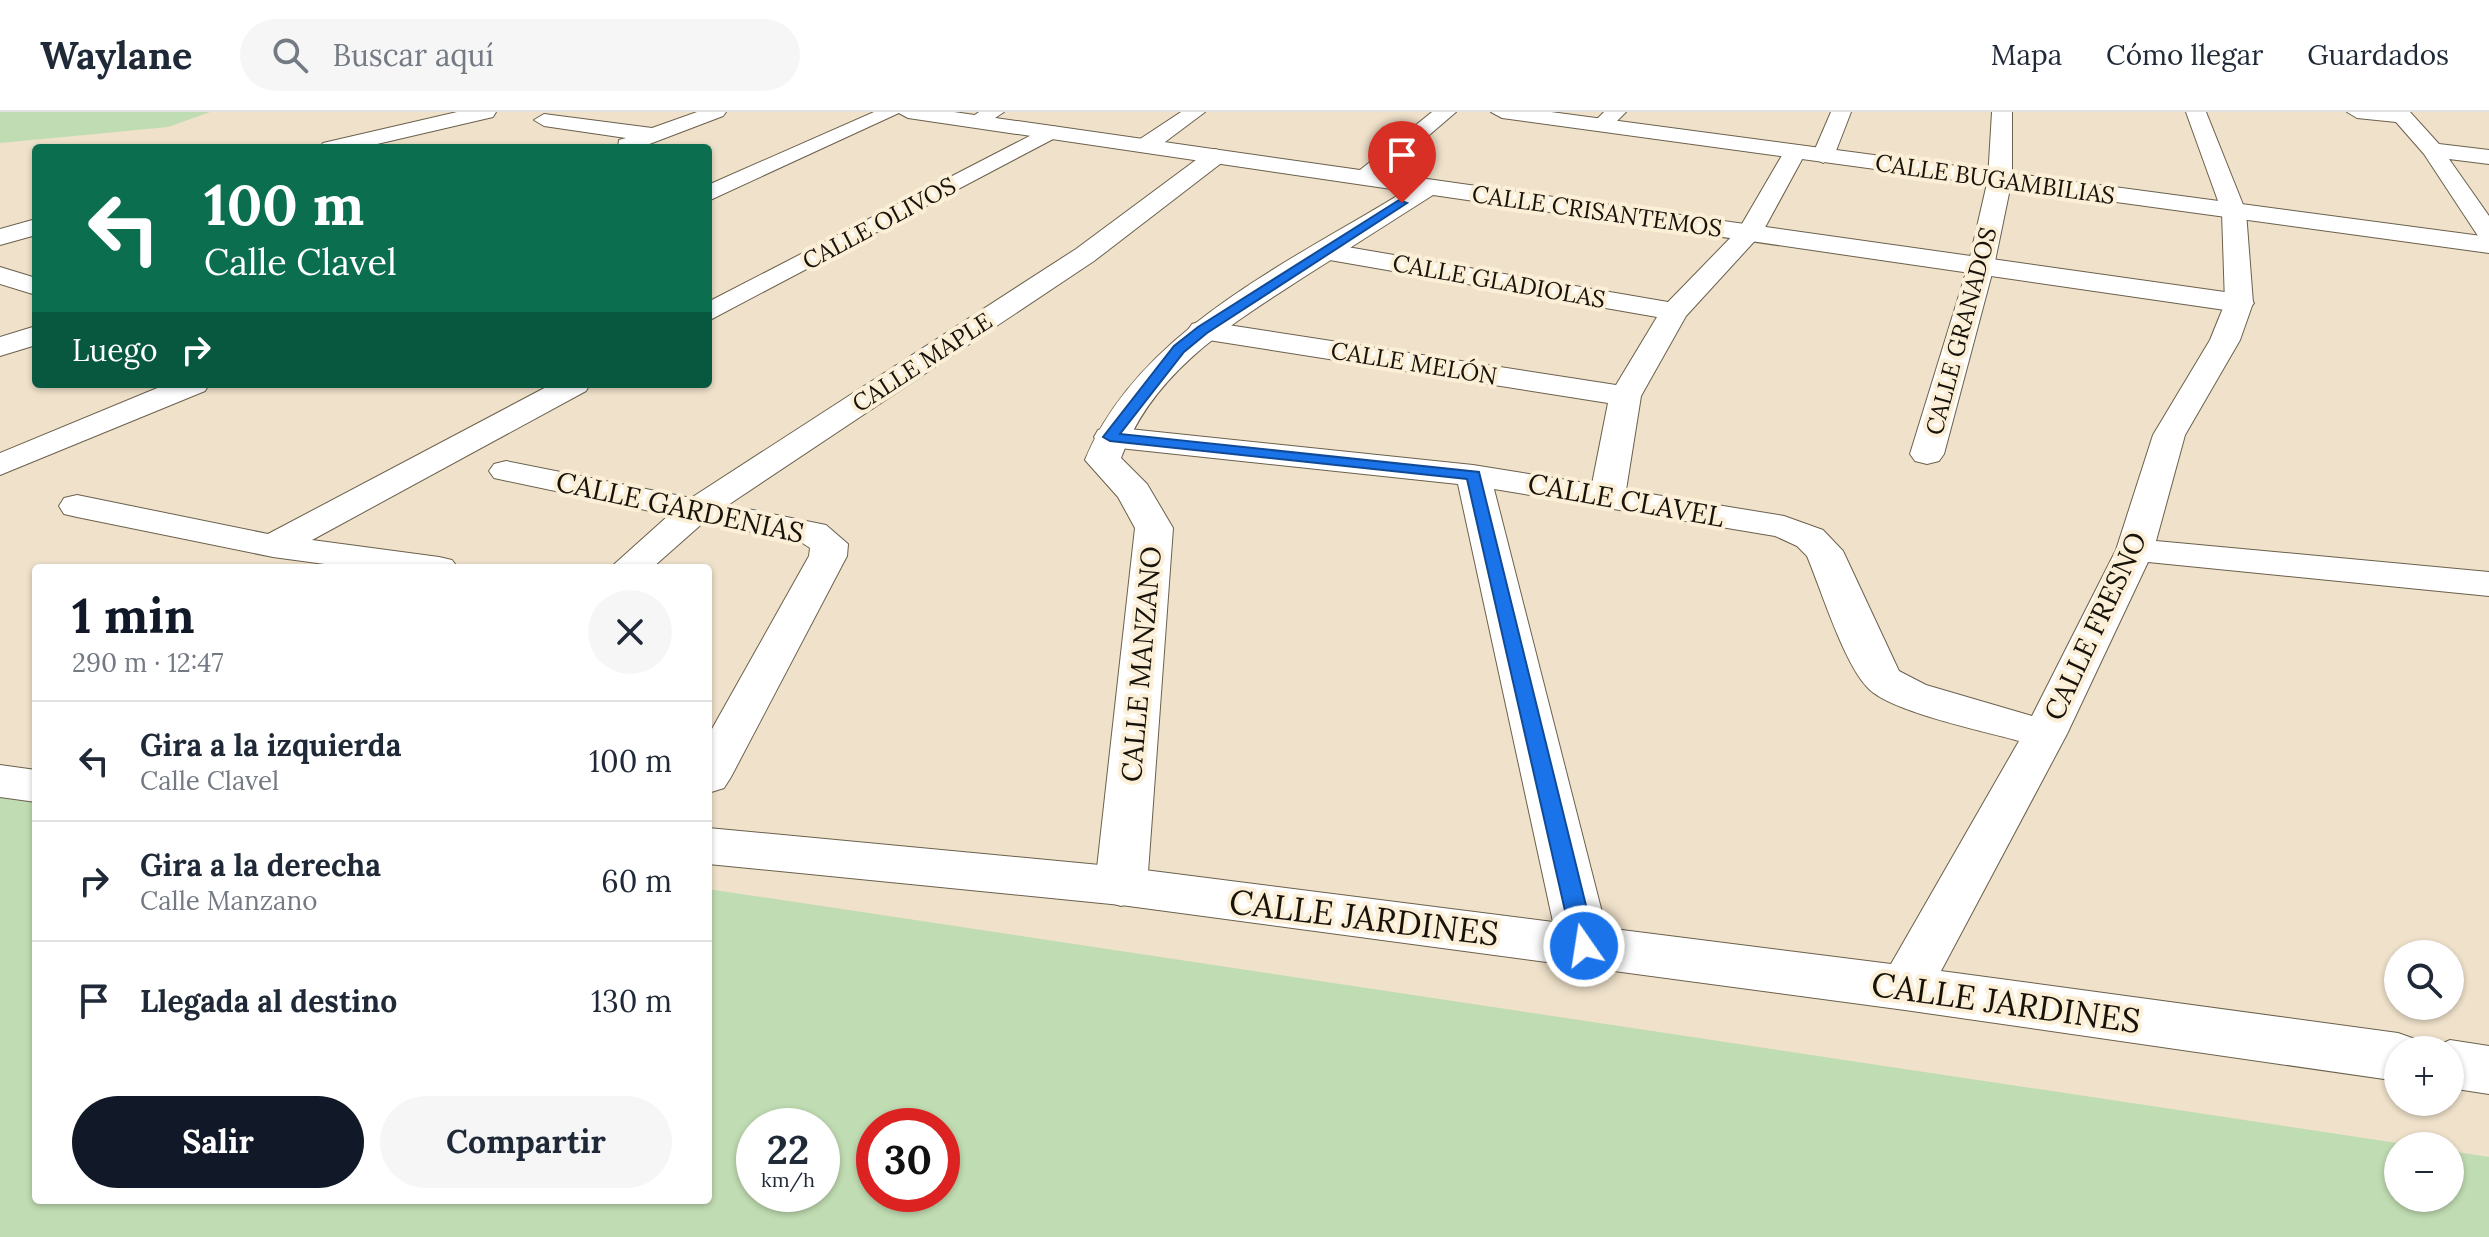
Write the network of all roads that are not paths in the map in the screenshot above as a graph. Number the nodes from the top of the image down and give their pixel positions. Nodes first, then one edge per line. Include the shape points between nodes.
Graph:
1 (485, 112) edge
2 (716, 112) edge
3 (891, 112) edge
4 (908, 112) edge
5 (1195, 112) edge
6 (1445, 112) edge
7 (1502, 112) edge
8 (1841, 112) edge
9 (2002, 112) edge
10 (2196, 112) edge
11 (2357, 112) edge
12 (985, 117) edge
13 (1609, 119) edge
14 (544, 120) dead end
15 (1049, 132) junction
16 (653, 135) junction
17 (348, 144) edge
18 (629, 144) edge
19 (1145, 146) junction
20 (2432, 150) junction
21 (1795, 152) junction
22 (1216, 156) junction
23 (1823, 156) junction
24 (2489, 157) edge
25 (1365, 178) junction
26 (2000, 179) junction
27 (1428, 187) junction
28 (712, 192) edge
29 (2477, 200) edge
30 (2234, 212) junction
31 (32, 228) edge
32 (1749, 233) junction
33 (2489, 234) edge
34 (0, 237) edge
35 (2489, 245) edge
36 (1324, 251) junction
37 (1981, 266) junction
38 (0, 275) edge
39 (32, 286) edge
40 (2239, 303) junction
41 (712, 311) edge
42 (1674, 312) junction
43 (1202, 330) junction
44 (32, 336) edge
45 (0, 347) edge
46 (184, 388) edge
47 (568, 388) edge
48 (1625, 396) junction
49 (1110, 437) junction
50 (1927, 454) dead end
51 (0, 465) edge
52 (506, 471) dead end
53 (1473, 475) junction
54 (1607, 496) junction
55 (77, 506) dead end
56 (696, 510) junction
57 (273, 546) junction
58 (2135, 550) junction
59 (409, 564) edge
60 (634, 564) edge
61 (2489, 584) edge
62 (2045, 734) junction
63 (712, 770) edge
64 (0, 781) edge
65 (32, 785) edge
66 (712, 846) edge
67 (1121, 886) junction
68 (1584, 946) junction
69 (1905, 988) junction
70 (2384, 1055) edge
71 (2464, 1066) edge
72 (2489, 1070) edge

1 - 17 street
2 - 16 street
3 - 28 street
4 - 12 street, CALLE CRISANTEMOS
5 - 19 street
6 - 25 street
7 - 13 street, CALLE BUGAMBILIAS
8 - 23 street
9 - 26 street, CALLE GRANADOS
10 - 30 street, CALLE FRESNO
11 - 20 street via 2402,116
12 - 15 street, CALLE CRISANTEMOS
13 - 21 street, CALLE BUGAMBILIAS
14 - 16 street
15 - 19 street, CALLE CRISANTEMOS
15 - 41 street, CALLE OLIVOS
16 - 18 street
19 - 22 street, CALLE CRISANTEMOS
20 - 24 street
20 - 29 street
21 - 23 street, CALLE BUGAMBILIAS
21 - 32 street
22 - 25 street, CALLE CRISANTEMOS
22 - 56 street, CALLE MAPLE via 1085,255
23 - 26 street, CALLE BUGAMBILIAS
25 - 27 street, CALLE CRISANTEMOS
26 - 30 street, CALLE BUGAMBILIAS
26 - 37 street, CALLE GRANADOS
27 - 32 street, CALLE CRISANTEMOS
27 - 36 street
29 - 33 street
30 - 35 street, CALLE BUGAMBILIAS
30 - 40 street, CALLE FRESNO
31 - 34 street
32 - 37 street, CALLE CRISANTEMOS
32 - 42 street
36 - 42 street, CALLE GLADIOLAS
36 - 43 street
37 - 40 street, CALLE CRISANTEMOS
37 - 50 street, CALLE GRANADOS
38 - 39 street
40 - 58 street, CALLE FRESNO via 2225,340 2169,435
42 - 48 street
43 - 48 street, CALLE MELÓN
43 - 49 street via 1179,349
44 - 45 street
46 - 51 street
47 - 57 street
48 - 54 street
49 - 53 street, CALLE CLAVEL
49 - 67 street, CALLE MANZANO via 1103,460 1134,492 1154,528
52 - 56 street, CALLE GARDENIAS
53 - 54 street, CALLE CLAVEL
53 - 68 street
54 - 62 street, CALLE CLAVEL via 1784,527 1810,538 1824,551 1884,680 1911,695
55 - 57 street
56 - 60 street, CALLE MAPLE
56 - 63 street, CALLE GARDENIAS via 813,533 829,544 828,556
57 - 59 street
58 - 61 street
58 - 62 street, CALLE FRESNO
62 - 69 street, CALLE FRESNO
64 - 65 street
66 - 67 street, CALLE JARDINES
67 - 68 street, CALLE JARDINES
68 - 69 street, CALLE JARDINES
69 - 70 street, CALLE JARDINES
71 - 72 street

